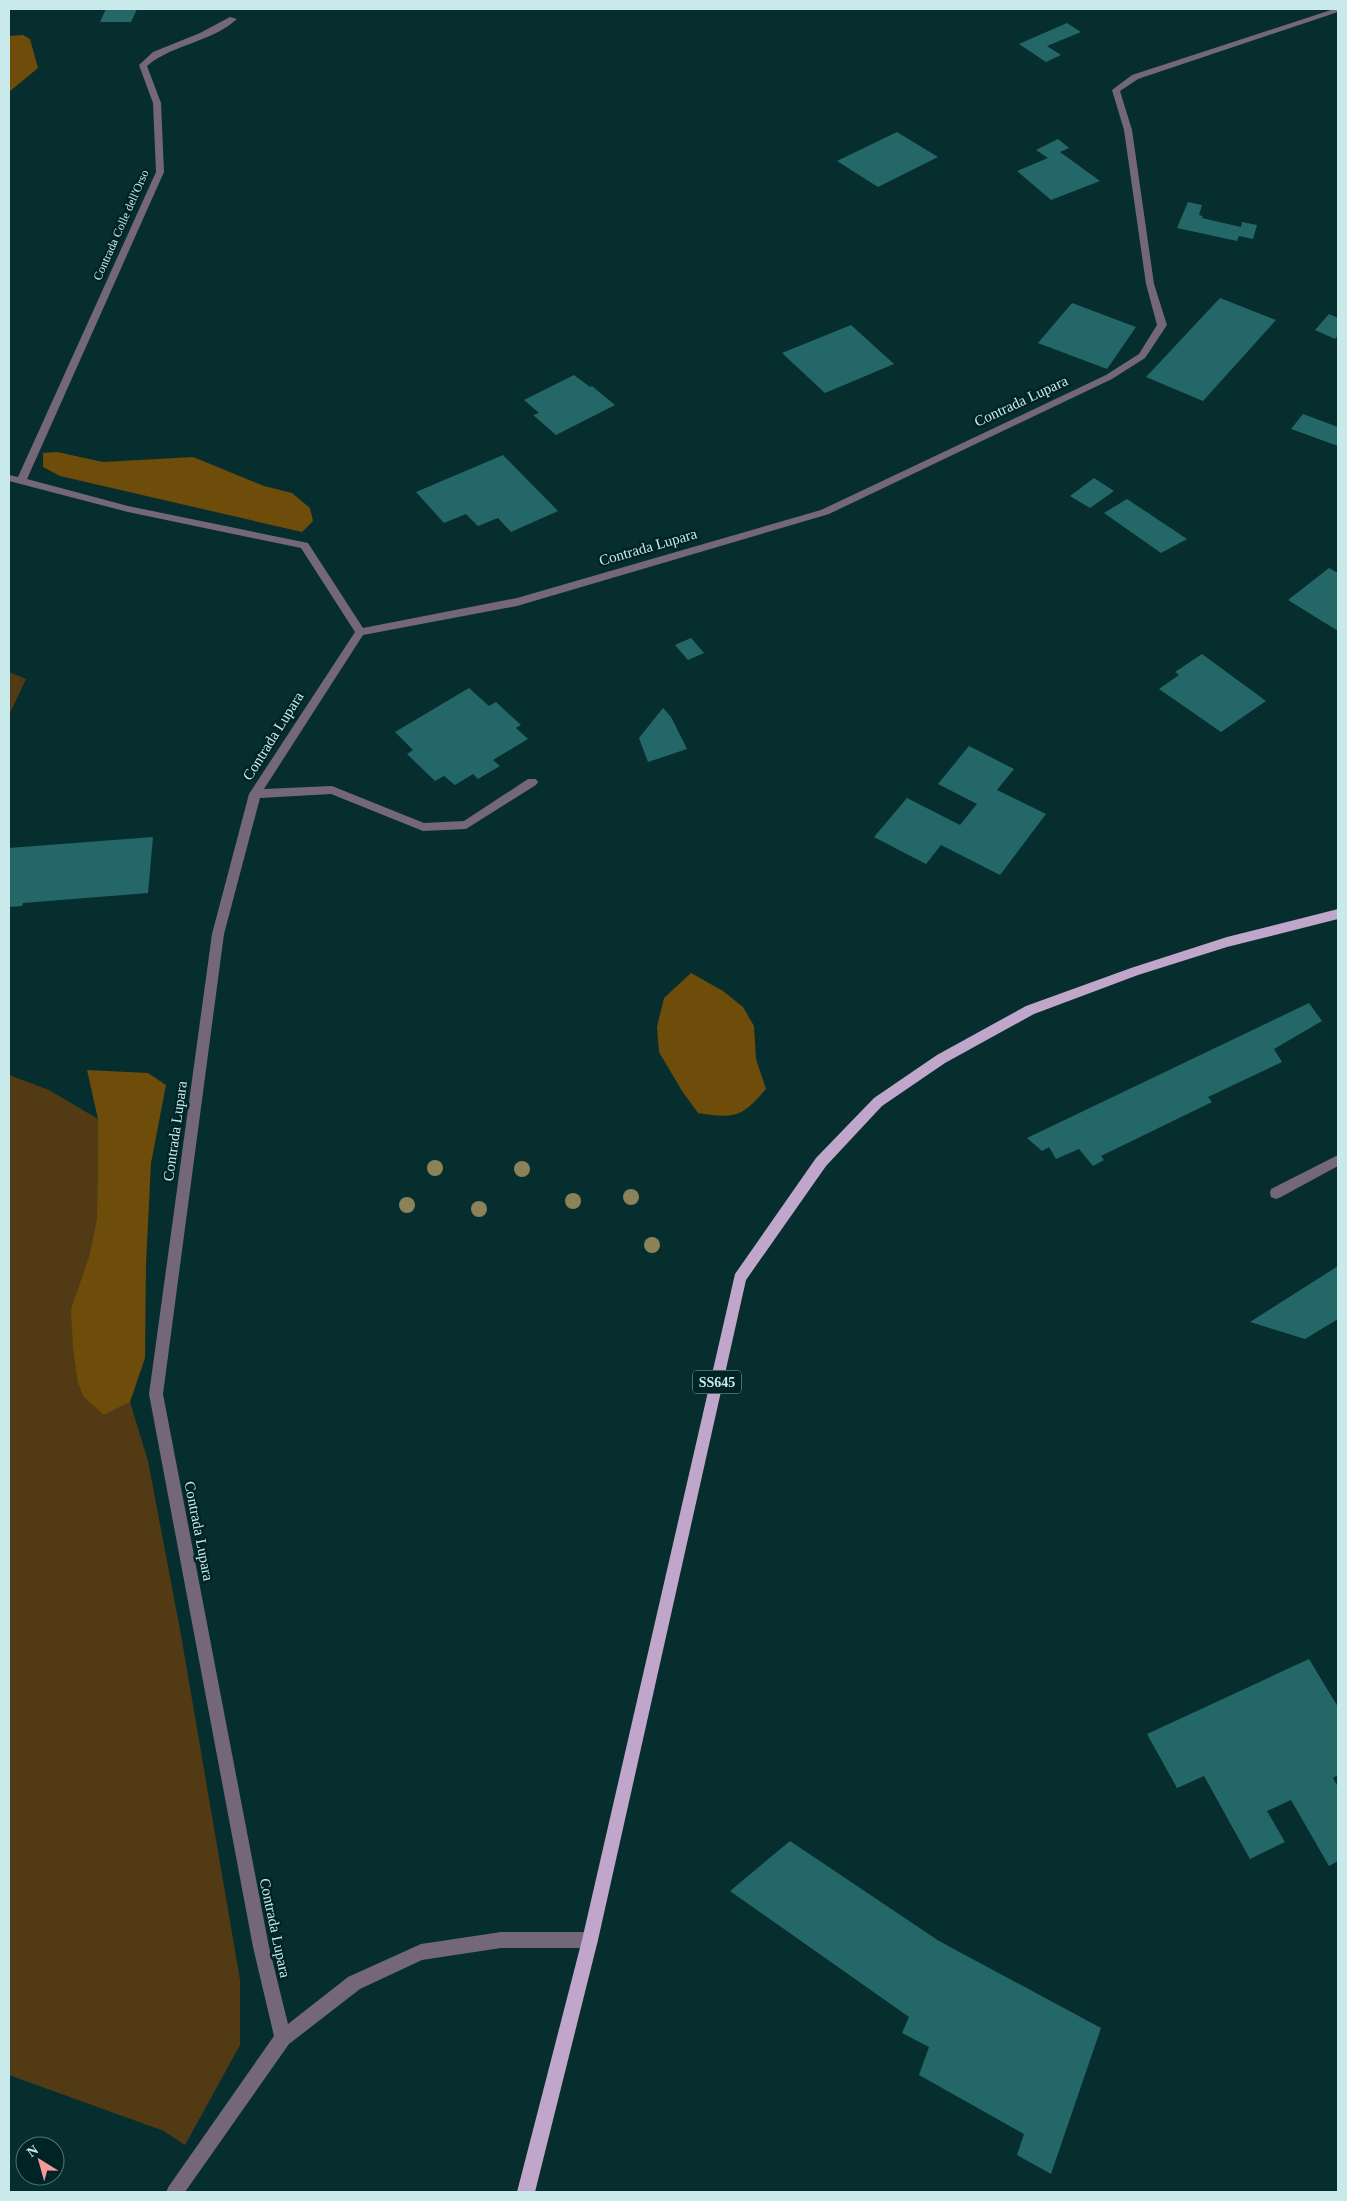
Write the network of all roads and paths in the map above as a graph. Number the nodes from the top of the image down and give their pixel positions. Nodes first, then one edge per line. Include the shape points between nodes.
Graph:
1 (1338, 10) edge
2 (233, 19) dead end
3 (9, 478) edge
4 (20, 481) junction
5 (360, 632) junction
6 (532, 782) dead end
7 (255, 794) junction
8 (1338, 914) edge
9 (1338, 1160) edge
10 (1276, 1193) dead end
11 (590, 1940) junction
12 (283, 2038) junction
13 (175, 2192) edge
14 (526, 2192) edge

1 - 5 street, Contrada Lupara via 1135,77 1116,90 1128,130 1150,284 1162,325 1142,356 1109,378 825,512 517,602
2 - 4 street, Contrada Colle dell'Orso via 156,54 143,65 158,103 160,172
3 - 4 street
4 - 5 street via 128,509 304,545
5 - 7 street, Contrada Lupara
6 - 7 street via 466,825 423,827 332,790
7 - 12 street, Contrada Lupara via 218,934 156,1394 261,1948
8 - 11 main road, SS645 via 1227,942 1153,965 1030,1010 941,1059 878,1102 821,1162 740,1278
9 - 10 street
11 - 12 street via 501,1940 421,1952 354,1983
11 - 14 main road, SS645
12 - 13 street

